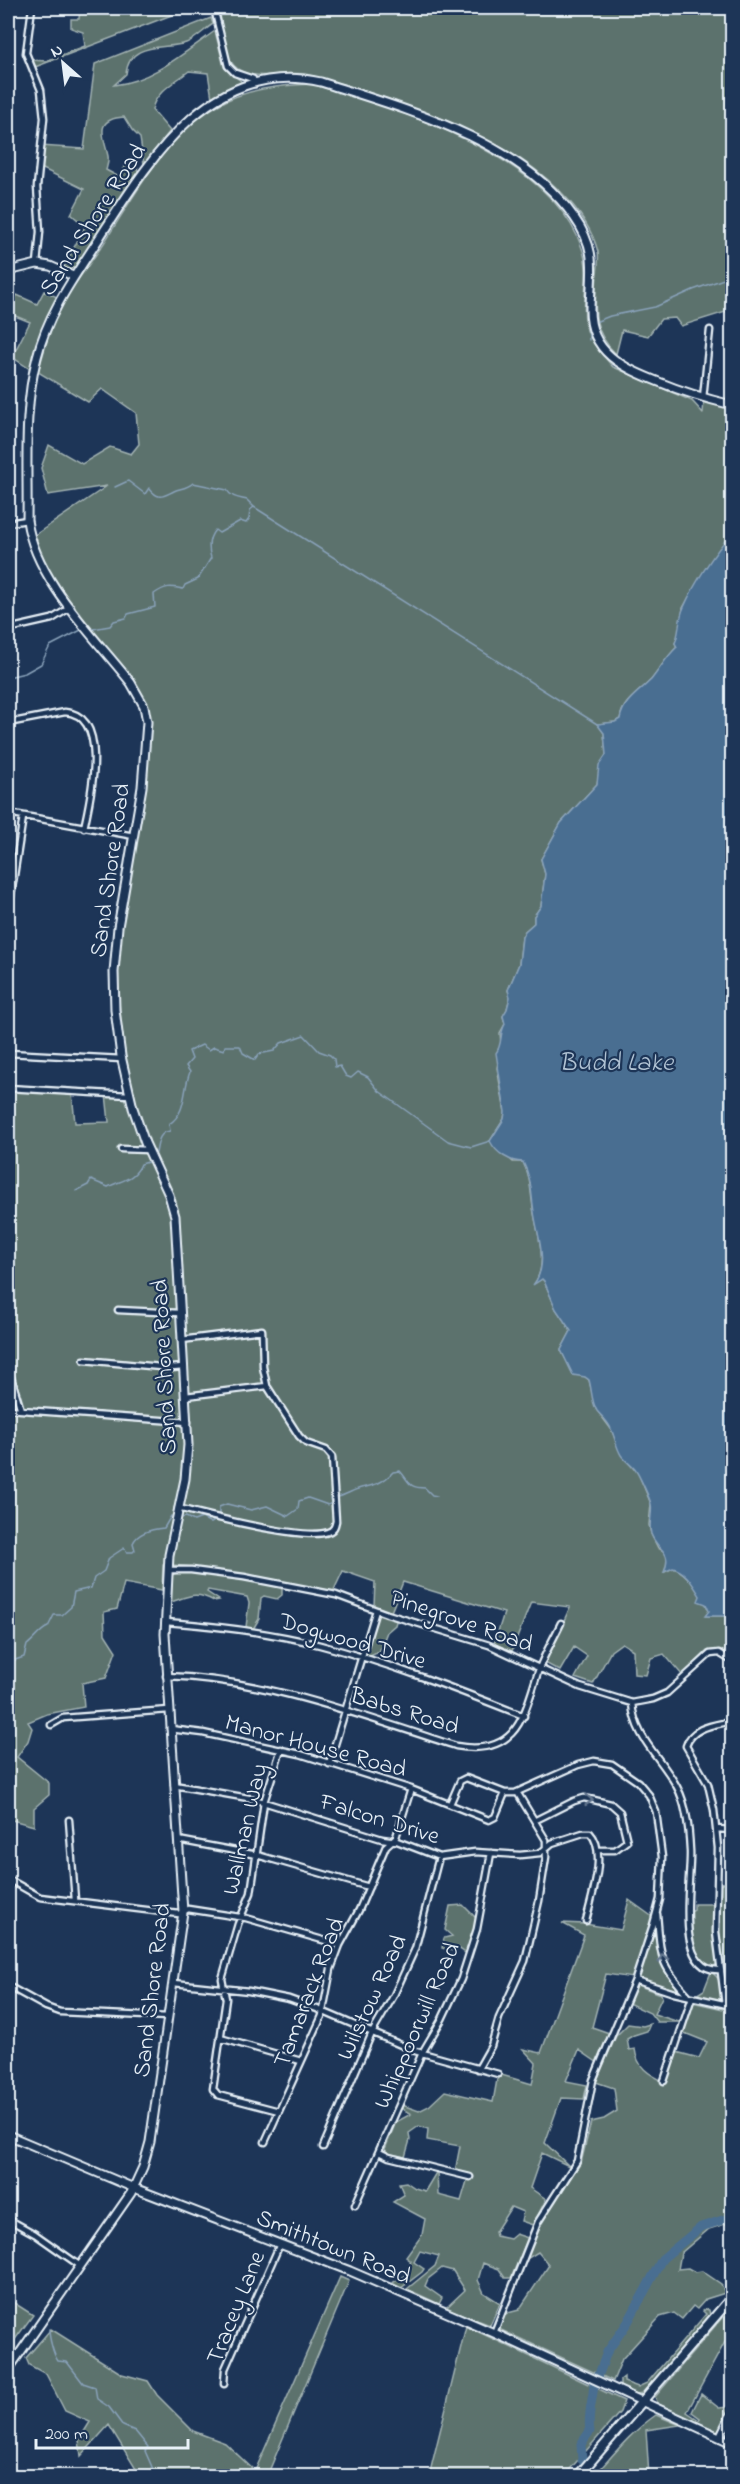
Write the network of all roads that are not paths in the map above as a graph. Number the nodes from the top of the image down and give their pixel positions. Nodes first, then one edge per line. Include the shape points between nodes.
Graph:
1 (32, 8) edge
2 (214, 8) edge
3 (255, 84) junction
4 (37, 264) junction
5 (8, 271) edge
6 (73, 276) junction
7 (710, 330) dead end
8 (703, 398) junction
9 (732, 405) edge
10 (27, 520) junction
11 (8, 523) edge
12 (70, 607) junction
13 (8, 629) edge
14 (8, 723) edge
15 (8, 813) edge
16 (23, 817) junction
17 (84, 828) junction
18 (134, 836) junction
19 (8, 915) edge
20 (8, 1053) edge
21 (122, 1059) junction
22 (8, 1088) edge
23 (129, 1095) junction
24 (121, 1149) dead end
25 (148, 1150) junction
26 (118, 1310) dead end
27 (179, 1313) junction
28 (181, 1340) junction
29 (84, 1360) dead end
30 (183, 1366) junction
31 (10, 1374) dead end
32 (267, 1386) junction
33 (186, 1396) junction
34 (8, 1409) edge
35 (21, 1410) junction
36 (188, 1422) junction
37 (178, 1508) junction
38 (168, 1570) junction
39 (376, 1610) junction
40 (166, 1622) junction
41 (561, 1623) dead end
42 (361, 1658) junction
43 (732, 1660) edge
44 (540, 1667) junction
45 (166, 1676) junction
46 (632, 1703) junction
47 (169, 1710) junction
48 (345, 1711) junction
49 (524, 1716) junction
50 (732, 1721) edge
51 (51, 1725) dead end
52 (170, 1729) junction
53 (281, 1749) junction
54 (329, 1764) junction
55 (174, 1785) junction
56 (411, 1789) junction
57 (505, 1792) junction
58 (518, 1792) junction
59 (264, 1802) junction
60 (450, 1804) junction
61 (69, 1820) dead end
62 (536, 1820) junction
63 (717, 1829) junction
64 (732, 1830) edge
65 (178, 1840) junction
66 (392, 1841) junction
67 (546, 1848) junction
68 (598, 1850) junction
69 (491, 1853) junction
70 (257, 1855) junction
71 (439, 1857) junction
72 (8, 1879) edge
73 (369, 1887) junction
74 (75, 1900) junction
75 (657, 1910) junction
76 (183, 1912) junction
77 (241, 1918) junction
78 (586, 1921) dead end
79 (340, 1946) junction
80 (720, 1970) junction
81 (635, 1980) junction
82 (174, 1983) junction
83 (8, 1986) edge
84 (223, 1987) junction
85 (691, 1997) junction
86 (725, 2004) junction
87 (732, 2006) edge
88 (323, 2011) junction
89 (168, 2017) junction
90 (372, 2033) junction
91 (220, 2038) junction
92 (422, 2053) junction
93 (301, 2061) junction
94 (478, 2069) junction
95 (498, 2074) dead end
96 (664, 2081) dead end
97 (279, 2110) junction
98 (8, 2135) edge
99 (265, 2142) dead end
100 (323, 2147) dead end
101 (379, 2152) junction
102 (470, 2177) dead end
103 (134, 2188) junction
104 (355, 2205) dead end
105 (8, 2219) edge
106 (280, 2244) junction
107 (79, 2265) junction
108 (732, 2297) edge
109 (494, 2333) junction
110 (8, 2370) edge
111 (224, 2384) dead end
112 (642, 2402) junction
113 (732, 2413) edge
114 (720, 2437) junction
115 (732, 2443) edge
116 (582, 2471) edge

1 - 4 street via 26,53 41,90 44,118
2 - 3 street via 228,66
3 - 6 street, Sand Shore Road via 208,105 167,141
3 - 8 street, Sand Shore Road via 296,78 340,88 436,121 528,171 563,203 587,240 593,264 591,324 609,356 630,370
4 - 5 street
4 - 6 street
6 - 10 street, Sand Shore Road via 48,325 34,369 28,422
7 - 8 street
8 - 9 street, Sand Shore Road
10 - 11 street
10 - 12 street, Sand Shore Road via 43,569
12 - 13 street via 50,620
12 - 18 street, Sand Shore Road via 131,683 146,713
14 - 17 street via 65,712 84,721 95,761
15 - 16 street
16 - 17 street
16 - 19 street
17 - 18 street
18 - 21 street, Sand Shore Road via 114,966
20 - 21 street
21 - 23 street, Sand Shore Road
22 - 23 street
23 - 25 street, Sand Shore Road
24 - 25 street
25 - 27 street, Sand Shore Road via 175,1216
26 - 27 street
27 - 28 street, Sand Shore Road
28 - 30 street, Sand Shore Road
28 - 32 street via 262,1330
29 - 30 street
30 - 33 street, Sand Shore Road
31 - 35 street
32 - 33 street
32 - 37 street via 301,1437 330,1453 334,1527 327,1532 295,1532
33 - 36 street, Sand Shore Road
34 - 35 street
35 - 36 street
36 - 37 street, Sand Shore Road via 187,1468
37 - 38 street, Sand Shore Road
38 - 39 street, Pinegrove Road via 298,1586
38 - 40 street, Sand Shore Road
39 - 42 street
39 - 44 street, Pinegrove Road via 489,1645
40 - 42 street, Dogwood Drive via 236,1628 318,1644
40 - 45 street, Sand Shore Road
41 - 44 street, Babs Road
42 - 48 street
42 - 49 street, Dogwood Drive via 483,1698
43 - 46 street via 712,1653 667,1693
44 - 46 street, Pinegrove Road via 580,1687
44 - 49 street, Babs Road
45 - 47 street, Sand Shore Road
45 - 48 street, Babs Road via 280,1693
46 - 80 street via 633,1716 648,1747 673,1780 683,1802 690,1849 691,1948 704,1965
47 - 51 street via 63,1718
47 - 52 street, Sand Shore Road
48 - 49 street, Babs Road via 468,1748 487,1746 505,1738
48 - 54 street
50 - 63 street via 703,1728 689,1738 686,1746 708,1784
52 - 53 street, Manor House Road
52 - 55 street, Sand Shore Road
53 - 54 street, Manor House Road
53 - 59 street, Wallman Way
54 - 56 street, Manor House Road
55 - 59 street, Falcon Drive
55 - 65 street, Sand Shore Road
56 - 60 street, Manor House Road
56 - 66 street, Tamarack Road
57 - 58 street
57 - 60 street via 466,1778 460,1781
57 - 60 street, Manor House Road via 492,1819
58 - 62 street
58 - 75 street via 559,1772 594,1761 612,1764 632,1777 649,1795 658,1823 662,1857
59 - 66 street, Falcon Drive
59 - 70 street, Wallman Way
61 - 74 street
62 - 67 street
62 -> 68 street via 579,1799 611,1804 621,1815 627,1841 615,1850
63 - 64 street
63 - 80 street
65 - 70 street
65 - 76 street, Sand Shore Road
66 - 71 street, Falcon Drive
66 - 73 street, Tamarack Road via 386,1846
67 - 68 street, Falcon Drive via 586,1833 593,1836
67 - 69 street, Falcon Drive via 529,1854
67 - 94 street via 525,1961
68 - 78 street via 596,1880
69 - 71 street, Falcon Drive
69 - 92 street, Whippoorwill Road via 477,1929 465,1966 450,2004
70 - 73 street
70 - 77 street, Wallman Way via 251,1893
71 - 90 street, Wilstow Road via 416,1949
72 - 74 street via 40,1897
73 - 79 street, Tamarack Road
74 - 76 street
75 - 81 street
85 -> 75 street via 663,1963
76 - 77 street via 188,1909
76 - 82 street, Sand Shore Road
77 - 79 street
77 - 84 street, Wallman Way via 222,1978
79 - 88 street, Tamarack Road
80 - 86 street
81 - 85 street
81 - 109 street via 593,2080 577,2161 538,2222
82 - 84 street
82 - 89 street, Sand Shore Road
83 - 89 street via 60,2012
84 - 88 street via 264,1993
84 - 91 street, Wallman Way via 226,1999
85 - 86 street
85 - 96 street
86 - 87 street
88 - 90 street
88 - 93 street, Tamarack Road
89 - 103 street, Sand Shore Road via 150,2142
90 - 92 street
90 - 100 street, Wilstow Road
91 - 93 street
91 - 97 street, Wallman Way via 214,2092
92 - 94 street
92 - 101 street, Whippoorwill Road
93 - 97 street, Tamarack Road
94 - 95 street
97 - 99 street, Tamarack Road
98 - 103 street, Smithtown Road
101 - 102 street
101 - 104 street, Whippoorwill Road
103 - 106 street, Smithtown Road
103 - 107 street, Sand Shore Road
105 - 107 street
106 - 109 street, Smithtown Road
106 - 111 street, Tracey Lane via 225,2368
107 - 110 street, Sand Shore Road
108 - 112 main road
109 - 112 street, Smithtown Road
112 - 114 street, Smithtown Road
112 - 116 main road
113 - 114 street
114 - 115 street, Smithtown Road

